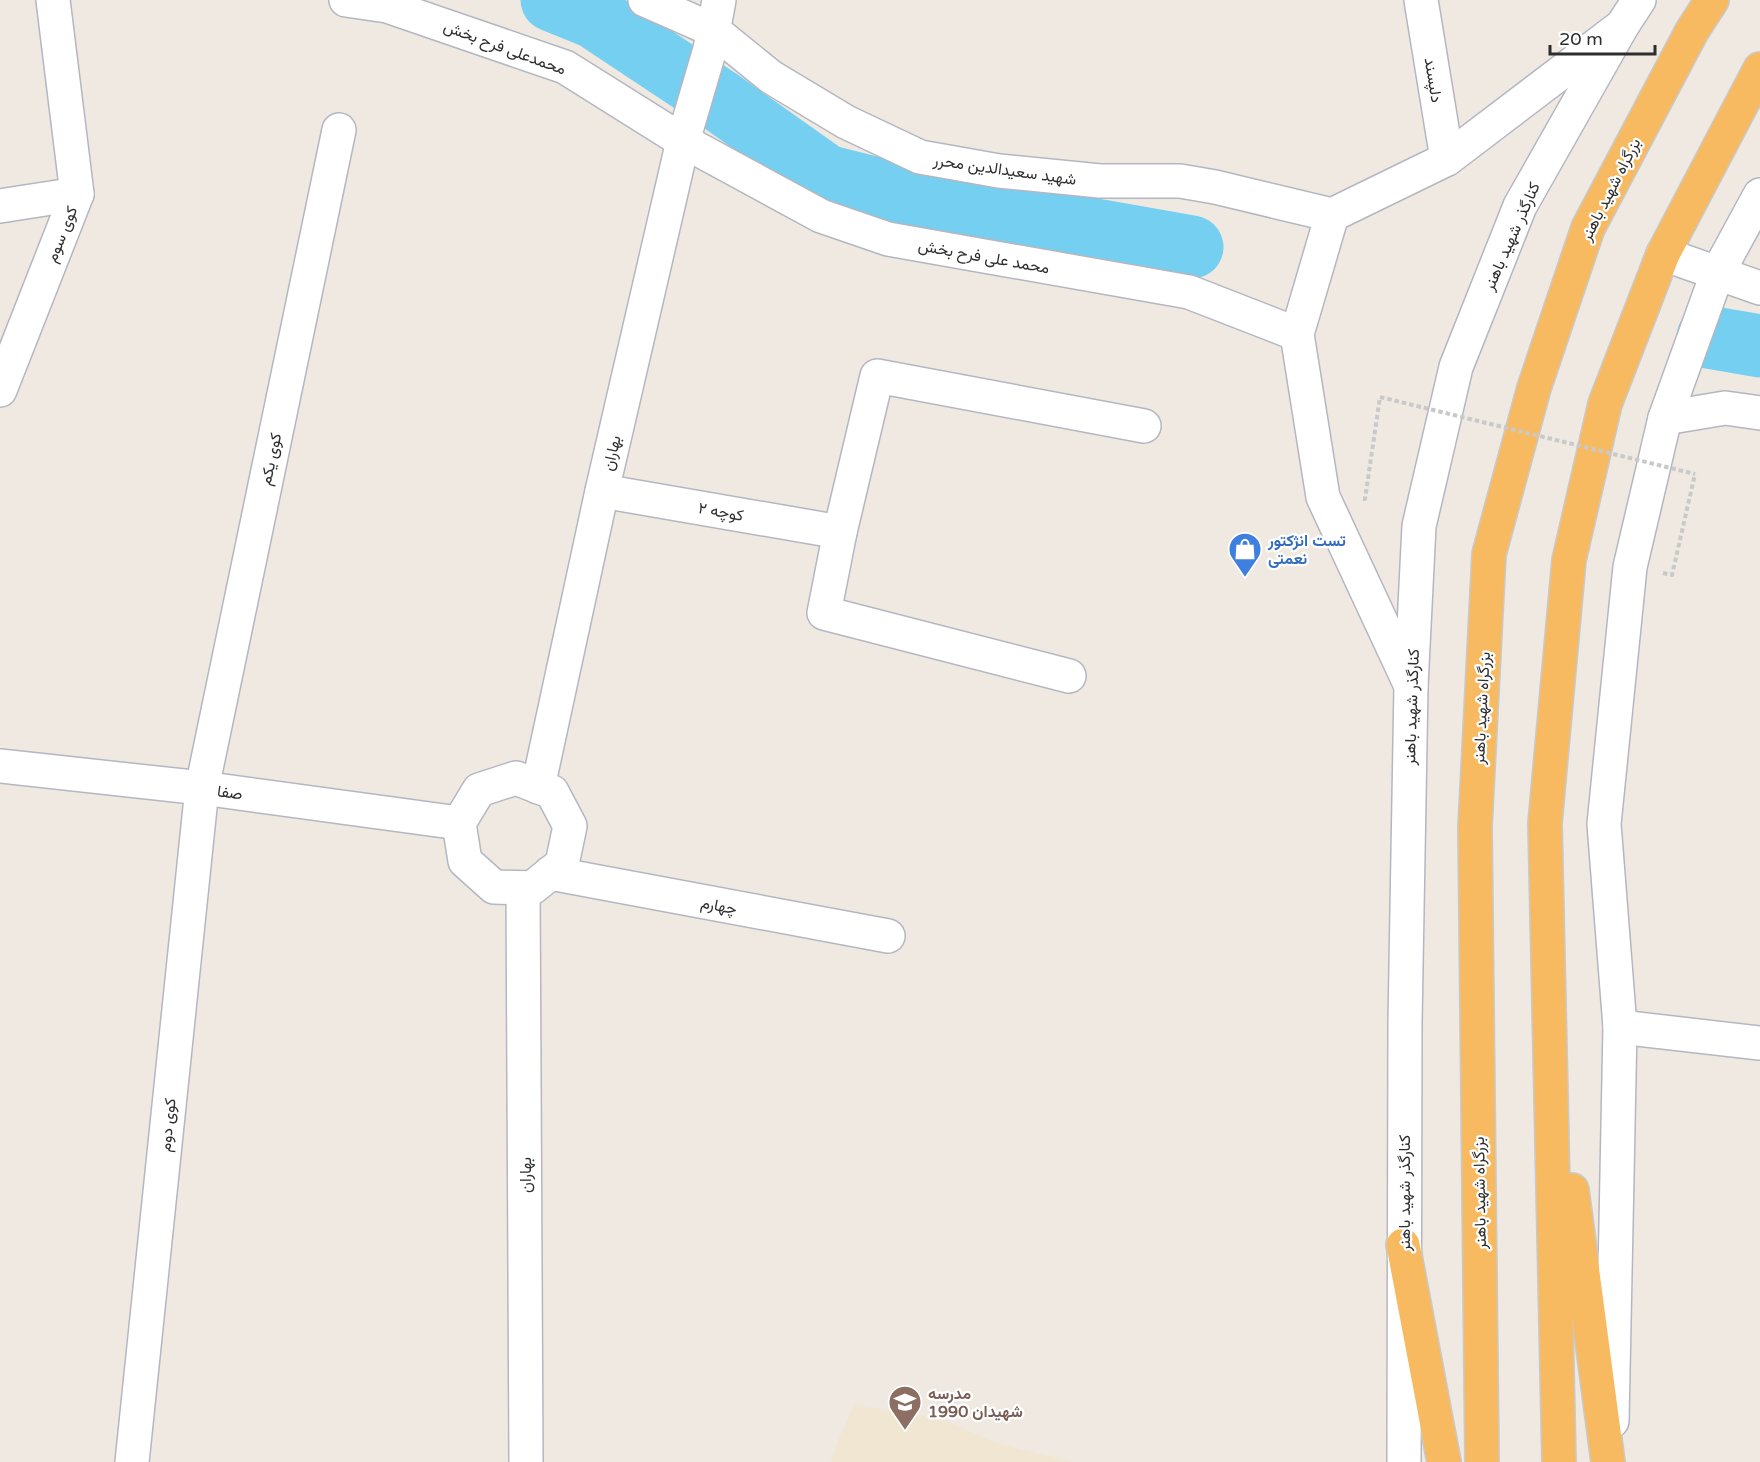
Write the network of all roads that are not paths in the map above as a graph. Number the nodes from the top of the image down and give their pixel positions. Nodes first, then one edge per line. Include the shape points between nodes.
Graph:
1 (53, 0) edge
2 (346, 0) edge
3 (645, 0) edge
4 (1421, 0) edge
5 (1712, 0) edge
6 (1630, 13) edge
7 (714, 26) edge
8 (1760, 69) edge
9 (339, 130) dead end
10 (686, 130) junction
11 (1447, 159) junction
12 (77, 194) junction
13 (1760, 195) edge
14 (0, 206) edge
15 (1332, 215) junction
16 (1663, 254) junction
17 (1717, 274) junction
18 (1760, 288) edge
19 (1298, 334) junction
20 (0, 390) edge
21 (1760, 413) edge
22 (1665, 418) junction
23 (1144, 426) dead end
24 (602, 491) junction
25 (840, 532) junction
26 (1069, 676) dead end
27 (1411, 686) junction
28 (0, 766) edge
29 (538, 786) junction
30 (202, 788) junction
31 (459, 823) junction
32 (537, 880) junction
33 (888, 936) dead end
34 (1620, 1027) junction
35 (1551, 1035) junction
36 (1760, 1043) edge
37 (1403, 1245) junction
38 (132, 1462) edge
39 (526, 1462) edge
40 (1404, 1462) edge
41 (1444, 1462) edge
42 (1482, 1462) edge
43 (1559, 1462) edge
44 (1610, 1462) edge

1 - 12 street, کوی سوم
2 - 10 street, محمدعلی فرح بخش via 387,6 565,66
3 - 7 street, شهید سعیدالدین محرر
4 - 11 street, دلپسند
5 - 42 highway, بزرگراه شهید باهنر via 1588,228 1534,388 1489,554 1475,827
6 - 11 street
6 - 27 street, کنارگذر شهید باهنر via 1520,206 1456,367 1419,526
7 - 10 street, بهاران
7 - 15 street, شهید سعیدالدین محرر via 771,77 846,122 920,157 999,171 1100,181 1180,181
8 - 16 highway
9 - 30 street, کوی یکم
10 - 19 street, محمد علی فرح بخش via 821,216 888,239 1189,292
10 - 24 street, بهاران
11 - 15 street
12 - 14 street
12 - 20 street, کوی سوم
13 - 17 street
15 - 19 street
16 - 17 street
16 - 35 highway via 1605,404 1569,560 1545,823
17 - 18 street
17 - 22 street
19 - 27 street via 1323,497
21 - 22 street via 1725,408
22 - 34 street via 1630,567 1604,824
23 - 25 street via 877,376
24 - 25 street, کوچه ۲
24 - 29 street, بهاران
25 - 26 street via 824,613
27 - 37 street, کنارگذر شهید باهنر
28 - 30 street, صفا
29 - 31 street via 516,778 479,790
29 - 32 street via 552,792 570,826 562,864
30 - 31 street, صفا
30 - 38 street, کوی دوم
31 - 32 street via 465,861 494,887
32 - 33 street, چهارم
32 - 39 street, بهاران
34 - 36 street
34 - 44 street
35 - 43 highway
35 - 44 highway
37 - 40 street, کنارگذر شهید باهنر
37 - 41 highway

